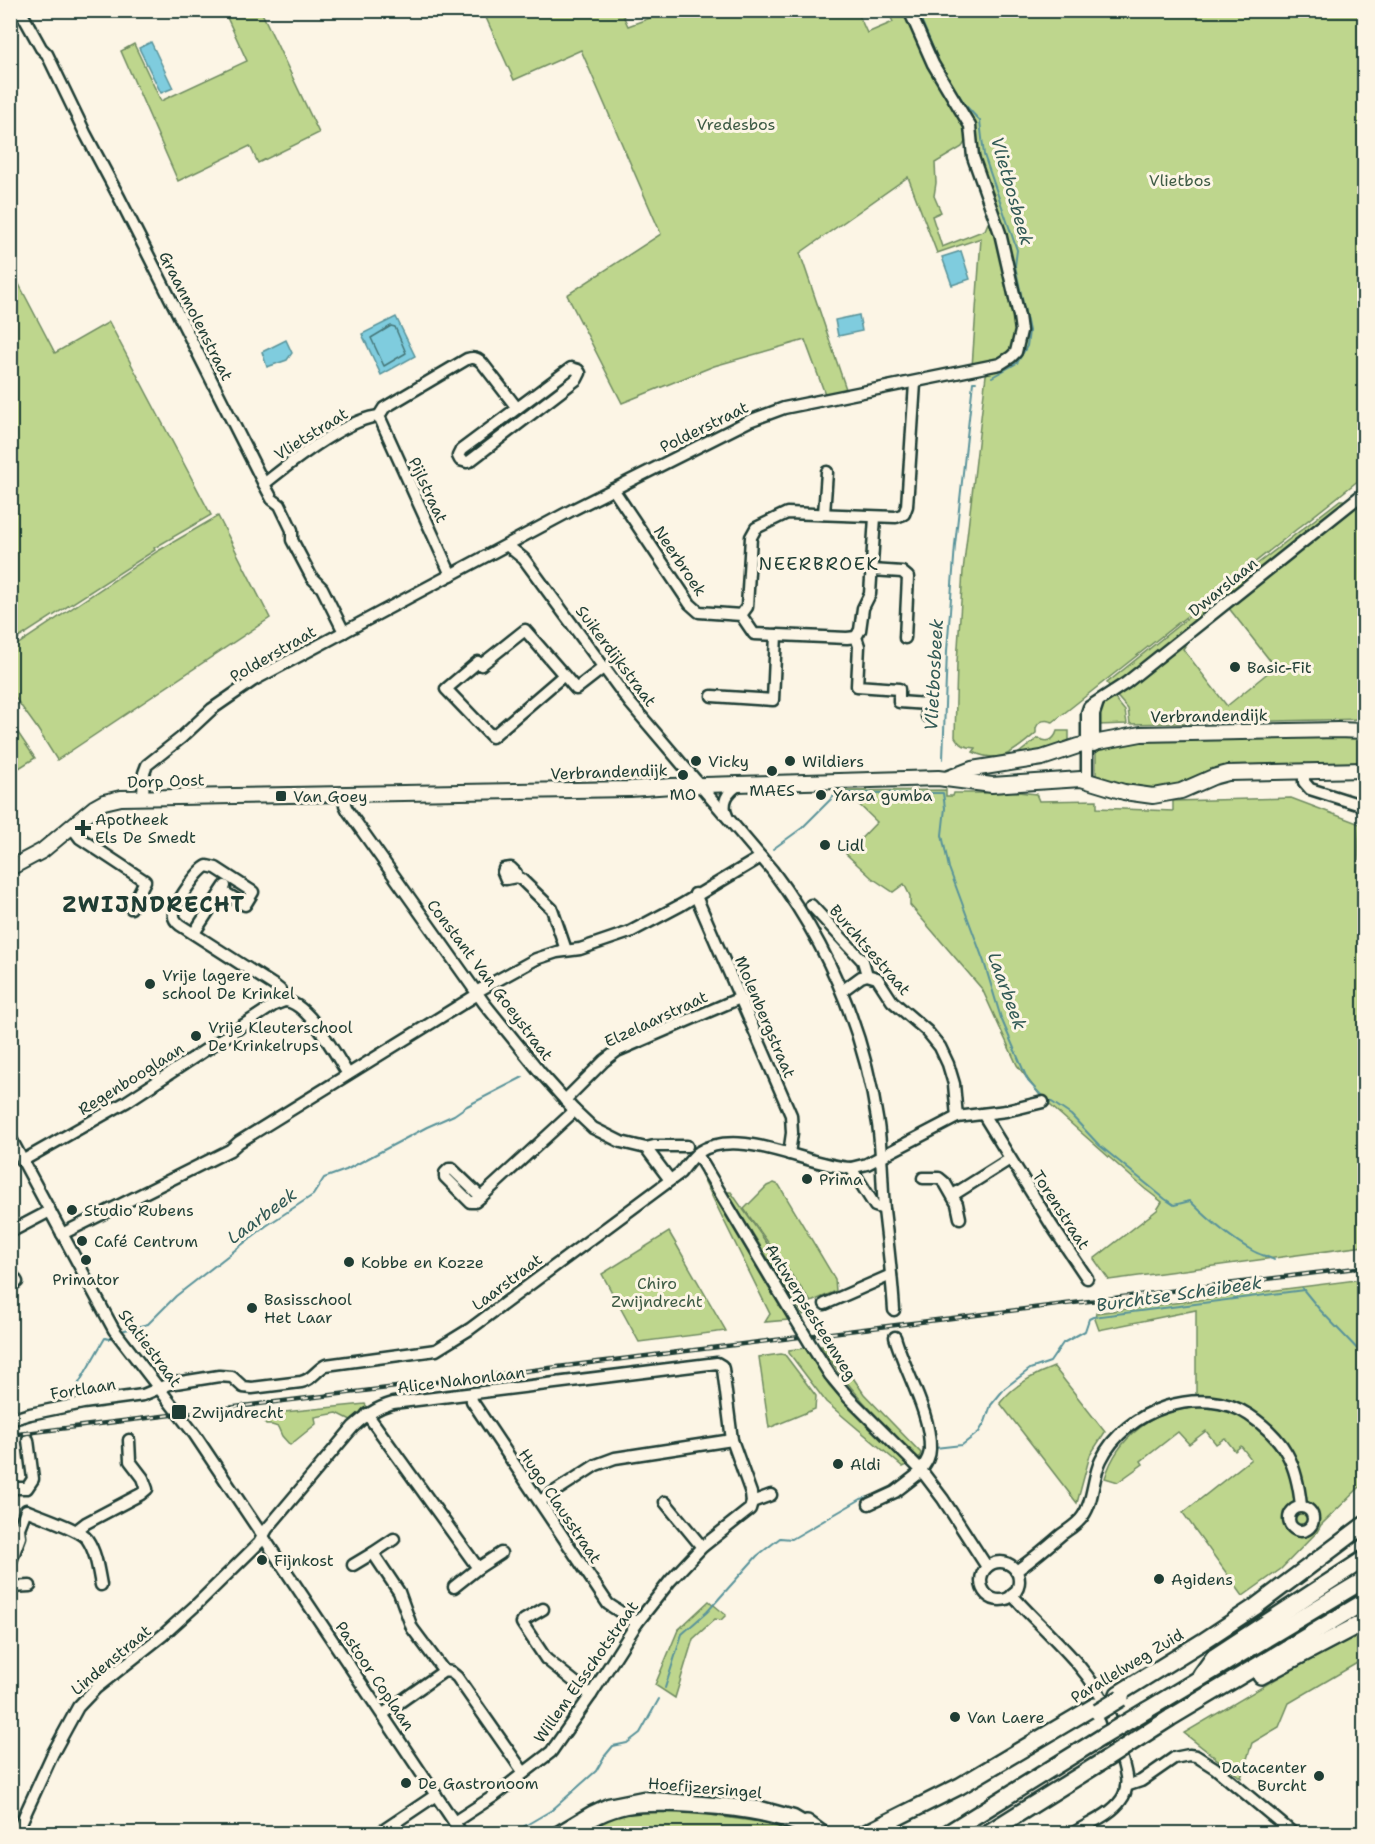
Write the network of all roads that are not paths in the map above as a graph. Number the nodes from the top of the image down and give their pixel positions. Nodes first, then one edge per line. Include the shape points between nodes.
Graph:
1 (20, 10) edge
2 (909, 10) edge
3 (915, 383) junction
4 (517, 408) junction
5 (379, 416) junction
6 (827, 472) dead end
7 (264, 484) junction
8 (613, 489) junction
9 (1365, 493) edge
10 (824, 514) junction
11 (875, 517) junction
12 (508, 546) junction
13 (872, 570) junction
14 (451, 575) junction
15 (741, 615) junction
16 (344, 632) junction
17 (777, 635) junction
18 (856, 637) junction
19 (905, 638) dead end
20 (603, 668) junction
21 (564, 675) junction
22 (712, 696) dead end
23 (927, 716) dead end
24 (1365, 731) edge
25 (1094, 742) junction
26 (1304, 770) junction
27 (1365, 770) edge
28 (946, 778) junction
29 (1087, 779) junction
30 (739, 784) junction
31 (700, 785) junction
32 (345, 794) junction
33 (143, 798) junction
34 (1365, 806) edge
35 (729, 819) junction
36 (71, 826) junction
37 (761, 857) junction
38 (10, 868) edge
39 (516, 877) dead end
40 (230, 878) junction
41 (222, 891) junction
42 (695, 894) junction
43 (811, 905) dead end
44 (131, 908) dead end
45 (194, 933) junction
46 (566, 950) junction
47 (867, 975) junction
48 (842, 991) junction
49 (477, 993) junction
50 (740, 998) junction
51 (284, 1001) junction
52 (348, 1074) junction
53 (565, 1101) junction
54 (1043, 1102) dead end
55 (574, 1110) junction
56 (983, 1114) junction
57 (957, 1117) junction
58 (10, 1137) edge
59 (687, 1146) dead end
60 (646, 1148) junction
61 (697, 1154) junction
62 (789, 1154) junction
63 (881, 1156) junction
64 (1010, 1159) junction
65 (22, 1161) junction
66 (851, 1168) junction
67 (923, 1178) dead end
68 (670, 1180) junction
69 (953, 1196) junction
70 (481, 1197) dead end
71 (884, 1209) junction
72 (50, 1211) junction
73 (960, 1218) dead end
74 (10, 1232) edge
75 (62, 1234) junction
76 (10, 1271) edge
77 (891, 1275) junction
78 (1087, 1278) dead end
79 (10, 1285) edge
80 (825, 1304) dead end
81 (894, 1310) dead end
82 (895, 1336) dead end
83 (159, 1388) junction
84 (471, 1394) junction
85 (367, 1413) junction
86 (12, 1415) edge
87 (28, 1440) dead end
88 (129, 1440) dead end
89 (732, 1440) junction
90 (919, 1473) junction
91 (16, 1488) edge
92 (771, 1495) dead end
93 (540, 1502) junction
94 (665, 1502) dead end
95 (752, 1502) junction
96 (869, 1504) dead end
97 (1301, 1506) dead end
98 (26, 1510) junction
99 (1365, 1526) edge
100 (77, 1530) junction
101 (263, 1536) junction
102 (1365, 1536) edge
103 (394, 1539) dead end
104 (702, 1547) junction
105 (373, 1553) junction
106 (501, 1553) dead end
107 (1365, 1559) edge
108 (10, 1564) edge
109 (353, 1565) dead end
110 (987, 1567) junction
111 (478, 1568) junction
112 (1016, 1571) junction
113 (1365, 1581) edge
114 (101, 1585) dead end
115 (30, 1586) dead end
116 (10, 1587) edge
117 (454, 1587) dead end
118 (1012, 1595) junction
119 (1365, 1602) edge
120 (543, 1609) dead end
121 (1365, 1622) edge
122 (637, 1623) junction
123 (444, 1671) junction
124 (1196, 1682) junction
125 (591, 1695) junction
126 (1119, 1696) junction
127 (1203, 1698) junction
128 (1097, 1709) junction
129 (383, 1714) junction
130 (524, 1773) junction
131 (1126, 1780) junction
132 (436, 1795) junction
133 (454, 1822) junction
134 (810, 1831) edge
135 (16, 1833) edge
136 (378, 1833) edge
137 (462, 1833) edge
138 (554, 1833) edge
139 (571, 1833) edge
140 (864, 1833) edge
141 (885, 1833) edge
142 (946, 1833) edge
143 (986, 1833) edge
144 (1072, 1833) edge
145 (1294, 1833) edge

1 - 7 street, Graanmolenstraat via 47,54
2 - 3 street, Polderstraat via 933,64 970,126 973,157 1000,233 1021,331 1018,347 1007,361
3 - 8 street, Polderstraat via 766,414
3 - 11 street via 907,506 904,514 896,517
4 - 4 street via 568,369 578,370 579,377 470,461 460,460 461,450
4 - 5 street, Vlietstraat via 477,358 467,359 384,408
5 - 7 street, Vlietstraat via 366,417 306,451
5 - 14 street, Pijlstraat
6 - 10 street
7 - 16 street, Graanmolenstraat via 280,505 292,530 292,540
8 - 12 street, Polderstraat
8 - 15 street, Neerbroek via 694,608 699,612
9 - 25 street, Dwarslaan via 1087,710
10 - 11 street
10 - 15 street via 787,513 753,530 747,607
11 - 13 street
12 - 14 street, Polderstraat
12 - 20 street, Suikerdijkstraat via 524,560
13 - 18 street via 870,594
13 - 19 street via 902,572 908,577
14 - 16 street, Polderstraat
15 - 17 street via 754,633
16 - 33 street, Polderstraat via 261,676 212,709 147,765
17 - 18 street
17 - 22 street via 772,700
18 - 23 street via 857,686 900,689 898,702 927,704
20 - 21 street via 576,689
20 - 31 street, Suikerdijkstraat
21 - 21 street via 492,737 447,689 525,630
24 - 25 main road, Verbrandendijk via 1149,734
25 - 28 main road, Verbrandendijk via 1042,758 972,769
25 - 29 street
26 - 27 main road, Verbrandendijk
26 - 29 main road, Verbrandendijk via 1228,773 1180,791 1153,796 1124,792
26 - 34 street via 1304,782 1310,789
28 - 29 main road, Verbrandendijk via 984,785
28 - 30 main road, Verbrandendijk
30 - 31 main road, Verbrandendijk
30 - 35 street via 725,801
31 - 32 main road, Verbrandendijk
31 - 35 street
32 - 33 main road, Dorp Oost
32 - 49 street, Constant Van Goeystraat via 348,811
33 - 36 main road, Dorp Oost via 104,802
35 - 37 street
36 - 38 main road, Dorp Oost via 42,851
36 - 44 street via 80,838 145,881
37 - 42 street
37 - 48 street via 791,895 824,949
39 - 46 street via 552,909
40 - 41 street
40 - 41 street via 253,892 245,905
40 - 45 street via 212,866 199,871 174,916 177,923
41 - 45 street
42 - 46 street via 630,932 580,950
42 - 50 street, Molenbergstraat
43 - 47 street, Burchtsestraat via 863,961
45 - 51 street via 279,988
46 - 49 street via 536,959
47 - 48 street
47 - 57 street, Burchtsestraat via 877,978 892,1001 934,1038 948,1064
48 - 63 street via 866,1064
49 - 52 street
49 - 53 street, Constant Van Goeystraat
50 - 53 street, Elzelaarstraat via 617,1051
50 - 62 street, Molenbergstraat via 791,1115
51 - 52 street via 292,1001 311,1018
51 - 65 street, Regenbooglaan via 126,1102
52 - 75 street via 230,1150
53 - 55 street, Constant Van Goeystraat
54 - 56 street
55 - 60 street, Constant Van Goeystraat via 603,1134
55 - 70 street
56 - 57 street
56 - 64 street, Torenstraat
57 - 63 street
58 - 65 street, Statiestraat
59 - 60 street, Constant Van Goeystraat
60 - 68 street
61 - 62 street, Laarstraat via 722,1144
61 - 68 street, Laarstraat
61 - 90 street, Antwerpsesteenweg, bridge via 836,1383
62 - 66 street, Laarstraat
63 - 66 street
63 - 71 street
64 - 69 street
64 - 78 street, Torenstraat
65 - 72 street, Statiestraat
66 - 71 street via 875,1206
67 - 69 street via 939,1178
68 - 83 street, Laarstraat via 443,1346 326,1365 308,1381 252,1388 243,1387 232,1377 219,1376
69 - 73 street
71 - 77 street
72 - 74 street
72 - 75 street, Statiestraat
75 - 83 street, Statiestraat via 116,1333
76 - 79 street via 17,1282
77 - 80 street
77 - 81 street
82 - 90 street via 926,1420 930,1451
83 - 86 street, Fortlaan via 143,1395
83 - 101 street, Statiestraat
84 - 85 street, Alice Nahonlaan via 393,1403
84 - 89 street, Alice Nahonlaan via 720,1364
84 - 93 street, Hugo Clausstraat
85 - 101 street, Alice Nahonlaan
85 - 111 street
87 - 91 street via 33,1479 27,1488
88 - 100 street via 130,1461 147,1488
89 - 93 street via 615,1458 596,1465
89 - 95 street
90 - 96 street via 895,1492
90 - 110 street, Antwerpsesteenweg via 943,1499
91 - 98 street
92 - 95 street, Willem Elsschotstraat
93 - 122 street, Hugo Clausstraat via 608,1604
94 - 104 street
95 - 104 street, Willem Elsschotstraat via 750,1509
97 - 112 street via 1298,1478 1287,1452 1247,1413 1220,1403 1192,1401 1164,1406 1139,1418 1118,1437 1101,1459 1085,1514
98 - 100 street
98 - 108 street
99 - 126 highway, Parallelweg Zuid via 1255,1607
100 - 114 street via 88,1540 96,1557
101 - 129 street, Pastoor Coplaan
101 - 135 street, Lindenstraat via 164,1635 96,1688 78,1707
102 - 126 highway, Parallelweg Zuid via 1253,1617
103 - 105 street
104 - 122 street, Willem Elsschotstraat
105 - 109 street
105 - 123 street via 399,1592 412,1628
106 - 111 street
107 - 124 highway via 1214,1658
110 - 112 street via 1003,1562
110 - 118 street via 981,1581 984,1591 998,1599
111 - 117 street
112 - 118 street via 1018,1585
113 - 124 highway
115 - 116 street
118 - 131 street via 1084,1673 1103,1700
119 - 127 highway
120 - 125 street via 522,1623 546,1659
121 - 127 highway via 1236,1689
122 - 125 street, Willem Elsschotstraat
123 - 129 street
123 - 130 street via 457,1677
124 - 142 highway, bridge
125 - 130 street, Willem Elsschotstraat via 550,1752
126 - 128 highway, Parallelweg Zuid, bridge
127 - 143 highway, bridge
128 - 140 highway, Parallelweg Zuid via 960,1786
128 - 141 highway, Parallelweg Zuid via 986,1782
129 - 132 street, Pastoor Coplaan
130 - 133 street, Willem Elsschotstraat
131 - 144 street via 1125,1794 1116,1806
131 - 145 street via 1148,1776 1174,1758 1198,1757
132 - 133 street, Pastoor Coplaan
132 - 136 street
133 - 137 street, Pastoor Coplaan
134 - 138 street, Hoefijzersingel via 778,1810 643,1797 608,1804
134 - 139 street, Hoefijzersingel via 743,1812 642,1806 614,1811

